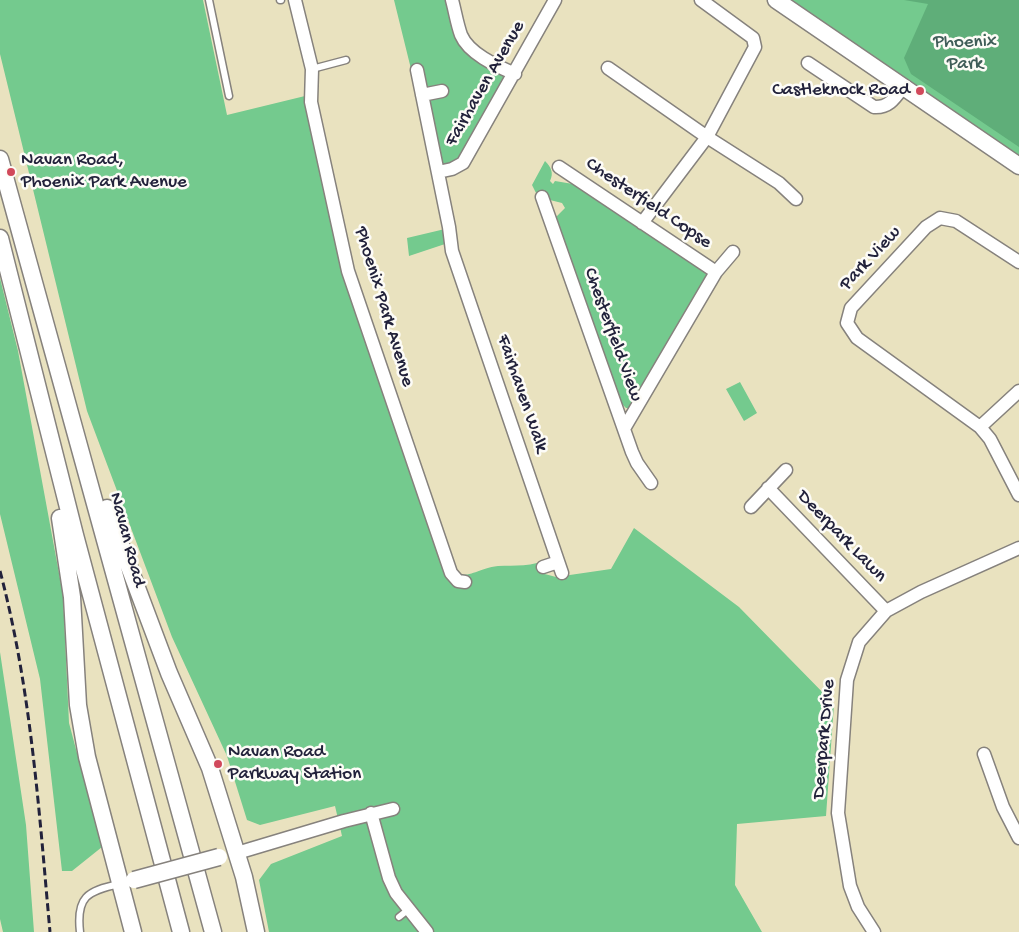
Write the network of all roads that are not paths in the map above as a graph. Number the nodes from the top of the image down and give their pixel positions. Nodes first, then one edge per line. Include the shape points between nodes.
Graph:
1 (209, 0) edge
2 (295, 0) edge
3 (452, 0) edge
4 (555, 0) edge
5 (701, 0) edge
6 (776, 0) edge
7 (346, 60) dead end
8 (808, 63) dead end
9 (608, 68) dead end
10 (312, 69) junction
11 (417, 70) dead end
12 (515, 74) junction
13 (903, 87) junction
14 (442, 91) dead end
15 (422, 95) junction
16 (229, 96) dead end
17 (707, 137) junction
18 (0, 160) edge
19 (1019, 166) edge
20 (559, 167) dead end
21 (438, 172) junction
22 (542, 197) dead end
23 (796, 199) dead end
24 (642, 223) junction
25 (449, 227) joint
26 (0, 238) edge
27 (733, 252) dead end
28 (1019, 262) edge
29 (716, 272) junction
30 (22, 327) junction
31 (54, 354) junction
32 (1019, 391) edge
33 (625, 427) junction
34 (980, 427) junction
35 (786, 470) dead end
36 (652, 483) dead end
37 (768, 488) junction
38 (1019, 495) edge
39 (751, 507) dead end
40 (1019, 548) edge
41 (544, 567) dead end
42 (464, 582) dead end
43 (886, 611) junction
44 (984, 754) dead end
45 (393, 809) dead end
46 (371, 814) junction
47 (1019, 838) edge
48 (237, 853) junction
49 (126, 882) junction
50 (80, 932) edge
51 (133, 932) edge
52 (181, 932) edge
53 (213, 932) edge
54 (256, 932) edge
55 (427, 932) edge
56 (874, 932) edge

1 - 16 lane
2 - 10 street, Phoenix Park Avenue
3 - 12 street via 465,42
4 - 12 street, Fairhaven Avenue
5 - 17 street via 755,42
6 - 13 main road
7 - 10 lane
8 - 13 street via 874,107 882,108 891,102
9 - 17 street
10 - 42 street, Phoenix Park Avenue via 312,102 348,271 451,573 458,581
11 - 15 street, Fairhaven Avenue
12 - 21 street, Fairhaven Avenue via 498,98 463,164
13 - 19 main road
14 - 15 street
15 - 21 street, Fairhaven Avenue
17 - 23 street via 779,183
17 - 24 street
18 - 31 main road, Navan Road
20 - 24 street, Chesterfield Copse
21 - 25 street, Fairhaven Avenue
22 - 33 street, Chesterfield View
24 - 29 street, Chesterfield Copse
25 - 41 street, Fairhaven Walk via 452,251 560,568
26 - 30 main road
27 - 29 street
28 - 34 street, Park View via 956,221 940,218 926,227 852,308 847,323 857,338
29 - 33 street
30 - 49 main road via 62,527 72,597 78,705 87,757
30 - 52 main road
31 - 48 main road via 127,565 210,768
31 - 53 main road, Navan Road
32 - 34 street
33 - 36 street, Chesterfield View via 637,463
34 - 38 street via 990,439
35 - 37 street, Deerpark Lawn
37 - 39 street, Deerpark Lawn
37 - 43 street, Deerpark Lawn
40 - 43 street, Deerpark Drive via 920,592
43 - 56 street, Deerpark Drive via 859,642 847,680 838,814 850,886 858,907
44 - 47 street via 1003,807
45 - 46 street
46 - 48 street
46 - 55 street via 389,878 404,913
48 - 49 main road, bridge
48 - 54 main road
49 - 50 lane via 92,891 84,899 79,910
49 - 51 main road

